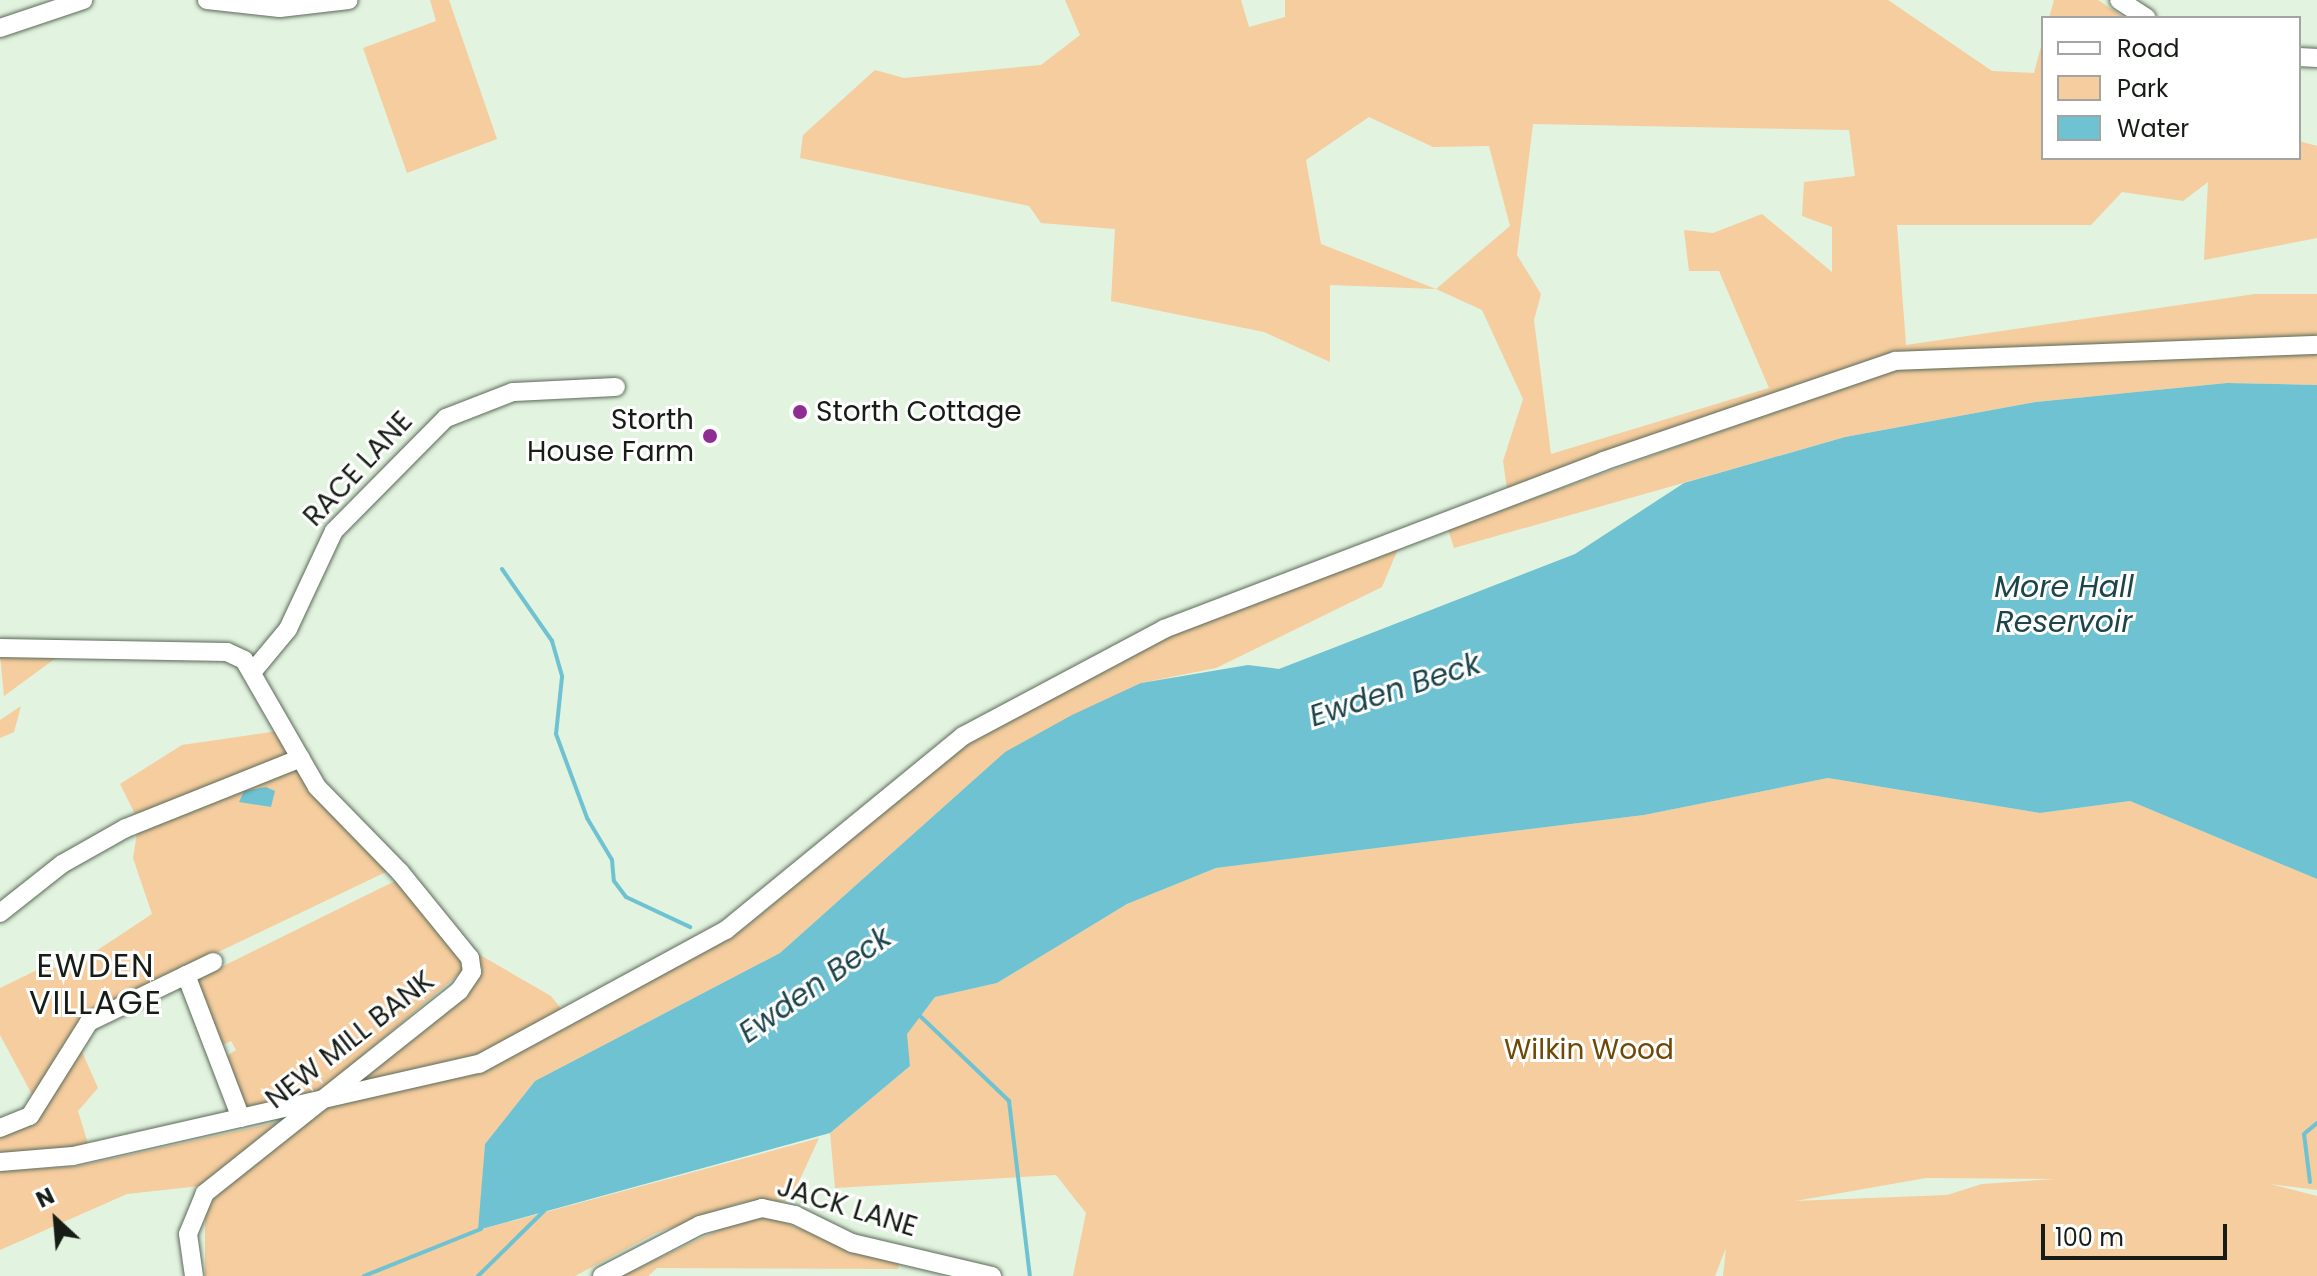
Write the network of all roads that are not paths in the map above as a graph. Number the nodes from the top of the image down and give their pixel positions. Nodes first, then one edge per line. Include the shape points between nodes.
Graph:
1 (83, 0) edge
2 (207, 0) edge
3 (349, 0) edge
4 (2119, 0) edge
5 (2144, 16) edge
6 (0, 28) edge
7 (2317, 345) edge
8 (616, 387) dead end
9 (0, 648) edge
10 (254, 670) junction
11 (301, 758) junction
12 (0, 913) edge
13 (213, 962) dead end
14 (186, 975) junction
15 (319, 1101) junction
16 (241, 1118) junction
17 (0, 1128) edge
18 (0, 1162) edge
19 (194, 1276) edge
20 (602, 1276) edge
21 (992, 1276) edge

1 - 6 street
2 - 3 street via 280,8
4 - 5 street
7 - 15 street via 1895,361 1590,466 1164,629 963,736 726,930 479,1064
8 - 10 street, RACE LANE via 513,392 446,418 334,531 288,629
9 - 10 street via 227,652
10 - 11 street, NEW MILL BANK
11 - 12 street via 126,828 62,864
11 - 15 street, NEW MILL BANK via 339,817 460,941 472,972 459,991
13 - 14 street
14 - 16 street
14 - 17 street via 89,1022 30,1116
15 - 16 street
15 - 19 street, NEW MILL BANK via 205,1193 188,1234
16 - 18 street via 73,1156
20 - 21 street, JACK LANE via 688,1231 762,1208 795,1215 852,1243

